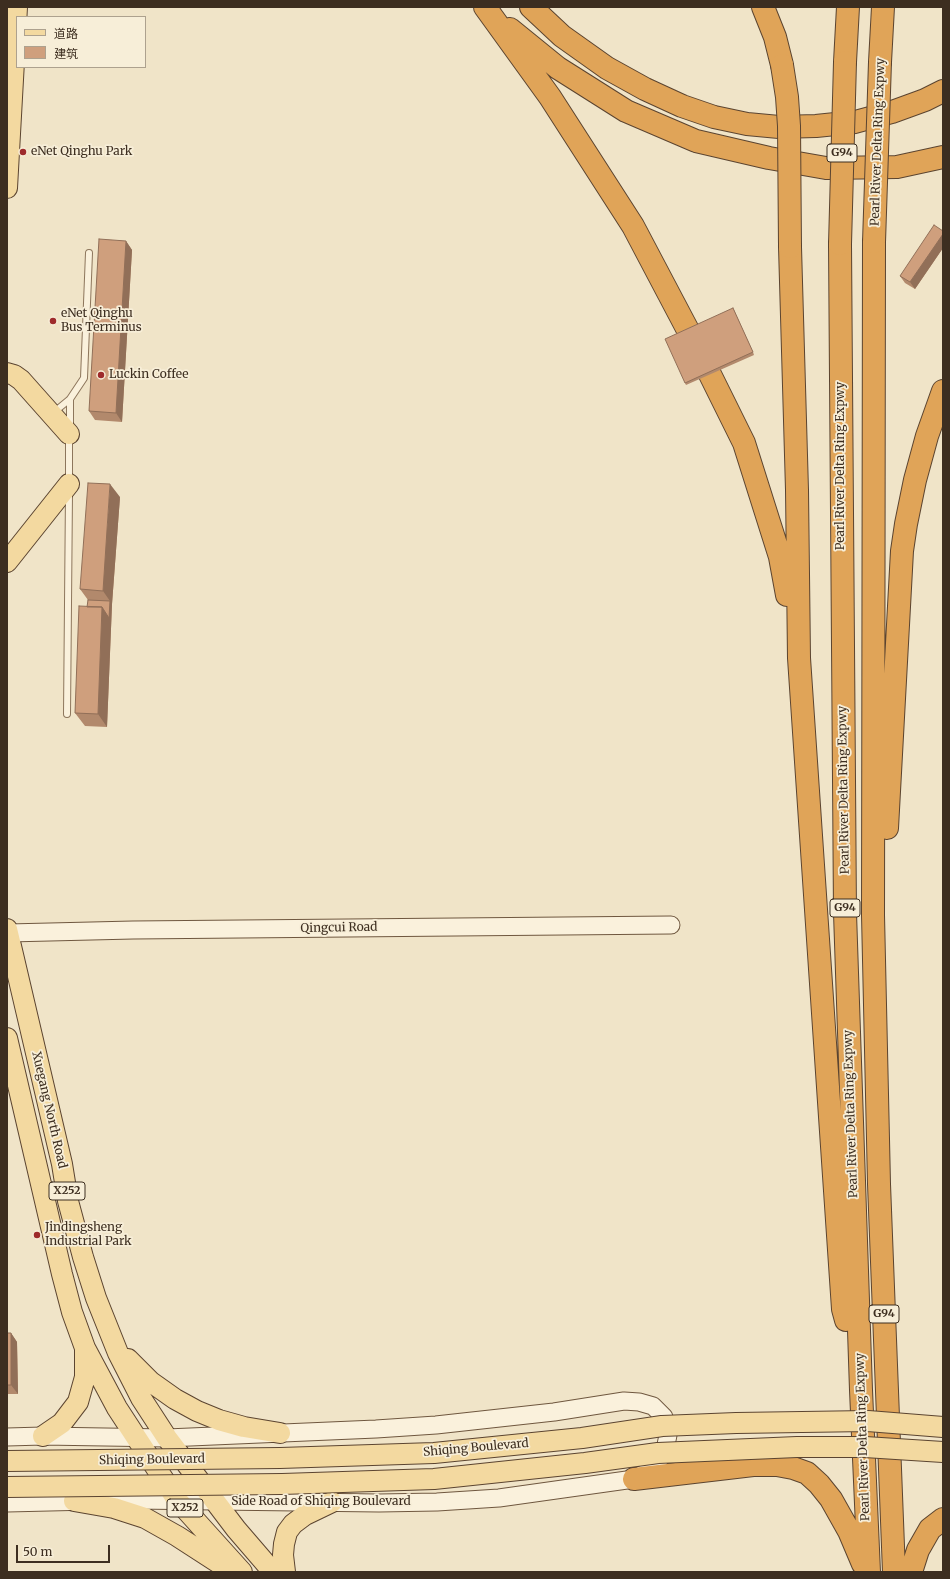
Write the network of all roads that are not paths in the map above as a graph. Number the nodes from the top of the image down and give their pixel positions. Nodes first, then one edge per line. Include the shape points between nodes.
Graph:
1 (485, 7) edge
2 (489, 7) edge
3 (531, 7) edge
4 (763, 7) edge
5 (848, 7) edge
6 (883, 7) edge
7 (16, 25) edge
8 (943, 91) edge
9 (943, 157) edge
10 (7, 188) edge
11 (89, 253) dead end
12 (7, 373) edge
13 (943, 391) edge
14 (70, 399) junction
15 (52, 414) junction
16 (70, 434) junction
17 (70, 484) junction
18 (7, 562) edge
19 (798, 658) junction
20 (67, 714) dead end
21 (671, 925) dead end
22 (7, 931) edge
23 (7, 1038) edge
24 (876, 1055) junction
25 (112, 1338) junction
26 (85, 1348) junction
27 (861, 1390) junction
28 (943, 1427) edge
29 (280, 1433) junction
30 (43, 1436) junction
31 (7, 1437) edge
32 (135, 1438) junction
33 (167, 1438) junction
34 (943, 1452) edge
35 (7, 1462) edge
36 (634, 1480) junction
37 (7, 1487) edge
38 (177, 1500) junction
39 (74, 1501) junction
40 (214, 1501) junction
41 (332, 1502) junction
42 (7, 1503) edge
43 (943, 1519) edge
44 (232, 1572) edge
45 (242, 1572) edge
46 (273, 1572) edge
47 (285, 1572) edge
48 (866, 1572) edge
49 (869, 1572) edge
50 (894, 1572) edge
51 (911, 1572) edge

1 - 19 highway via 550,97 633,226 744,443 780,557
2 - 9 highway via 501,22 558,68 626,111 696,141 826,168 897,167
3 - 8 highway via 562,36 607,68 682,106 714,117 779,127 855,122 892,112
4 - 19 highway, bridge via 782,65 789,126
5 - 27 highway, Pearl River Delta Ring Expwy / G94, bridge via 840,244 845,913
6 - 24 highway, Pearl River Delta Ring Expwy / G94, bridge via 874,242 873,915
7 - 10 main road
11 - 14 lane via 84,378
12 - 15 main road via 21,380
13 - 24 highway via 915,480 902,551
14 - 15 lane
14 - 16 lane
15 - 16 main road
16 - 17 lane
17 - 18 main road
17 - 20 lane
19 - 27 highway via 843,1309
21 - 22 main road, Qingcui Road
22 - 25 main road, Xuegang North Road / X252 via 62,1164 68,1201 96,1298
23 - 26 main road, Xuegang North Road / X252 via 62,1274
24 - 50 highway, Pearl River Delta Ring Expwy / G94
25 - 29 main road via 130,1362 151,1382 186,1405 219,1420
25 - 33 main road, Xuegang North Road / X252 via 141,1398
26 - 30 main road via 86,1363 78,1402 62,1423
26 - 32 main road, Xuegang North Road / X252
27 - 49 highway, Pearl River Delta Ring Expwy / G94
28 - 35 main road, Shiqing Boulevard, bridge via 868,1421 736,1423 662,1426 582,1438 434,1453
29 - 33 main road
29 - 36 main road via 436,1425 554,1412 624,1401 639,1402 653,1406 664,1417 668,1435 665,1450 657,1463
30 - 31 main road
30 - 32 main road
32 - 33 main road
32 - 38 main road, Xuegang North Road / X252
33 - 40 main road, Xuegang North Road / X252
34 - 37 main road, bridge via 865,1447 797,1447 658,1453 434,1479 282,1484
36 - 41 main road, Side Road of Shiqing Boulevard via 499,1498 437,1502
36 - 48 highway via 752,1465 777,1465 800,1470 819,1484 831,1499 849,1531
38 - 39 main road, Side Road of Shiqing Boulevard
38 - 40 main road, Side Road of Shiqing Boulevard
38 - 45 main road, Xuegang North Road / X252
39 - 42 main road, Side Road of Shiqing Boulevard
39 - 44 main road via 114,1508 145,1518 178,1536
40 - 41 main road, Side Road of Shiqing Boulevard
40 - 46 main road, Xuegang North Road / X252
41 - 47 main road via 305,1515 287,1532 284,1544
43 - 51 highway via 930,1530 918,1550

